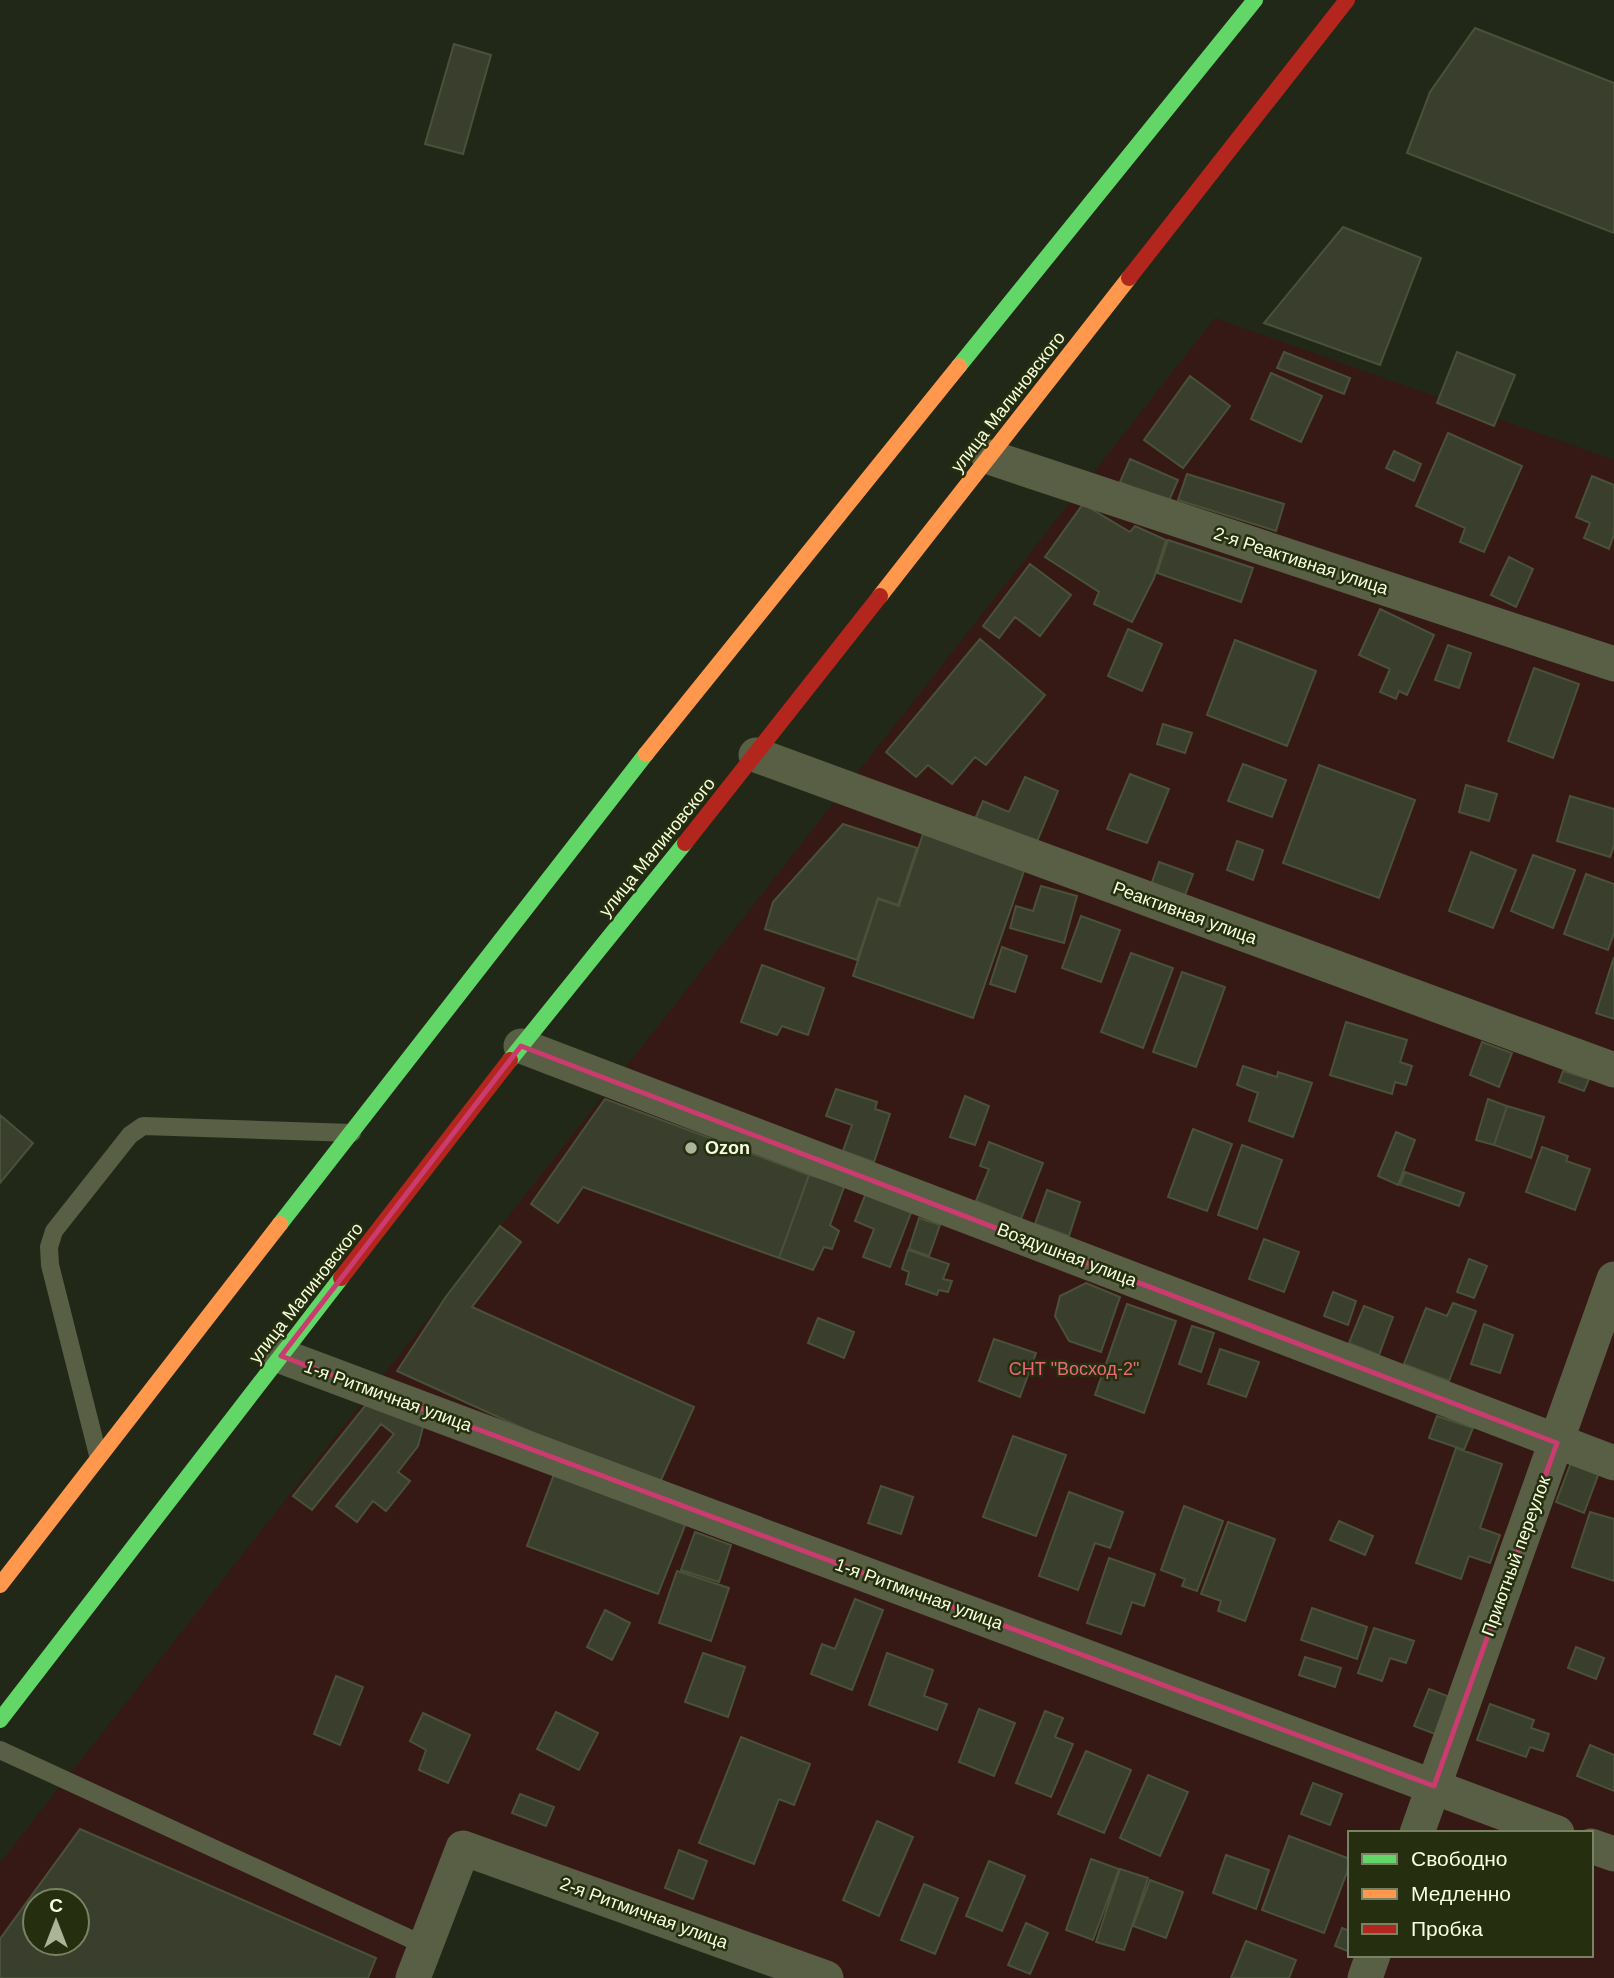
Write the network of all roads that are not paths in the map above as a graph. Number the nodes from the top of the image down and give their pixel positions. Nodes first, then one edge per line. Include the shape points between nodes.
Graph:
1 (1255, 0) edge
2 (1347, 0) edge
3 (989, 457) junction
4 (1614, 664) edge
5 (756, 755) junction
6 (521, 1045) junction
7 (1614, 1070) edge
8 (352, 1133) junction
9 (1614, 1279) edge
10 (281, 1356) junction
11 (1557, 1443) junction
12 (99, 1457) junction
13 (1614, 1464) edge
14 (0, 1585) edge
15 (0, 1720) edge
16 (0, 1750) edge
17 (1434, 1786) junction
18 (1418, 1831) edge
19 (1552, 1831) edge
20 (1593, 1847) edge
21 (1614, 1854) edge
22 (426, 1946) junction
23 (1372, 1957) edge
24 (413, 1978) edge
25 (826, 1978) edge
26 (1365, 1978) edge

1 - 8 highway via 662,733
2 - 3 highway, улица Малиновского
3 - 4 street, 2-я Реактивная улица
3 - 5 highway, улица Малиновского
5 - 6 highway, улица Малиновского
5 - 7 street, Реактивная улица
6 - 10 highway, улица Малиновского
6 - 11 street, Воздушная улица
8 - 12 highway
8 - 12 lane via 143,1126 130,1135 54,1231 50,1265
9 - 11 street, Приютный переулок
10 - 15 highway, улица Малиновского
10 - 17 street, 1-я Ритмичная улица
11 - 13 street, Воздушная улица
11 - 17 street, Приютный переулок
12 - 14 highway
16 - 22 lane
17 - 18 street, Приютный переулок
17 - 19 street, 1-я Ритмичная улица
20 - 21 street
22 - 24 street
22 - 25 street, 2-я Ритмичная улица via 463,1848
23 - 26 street

